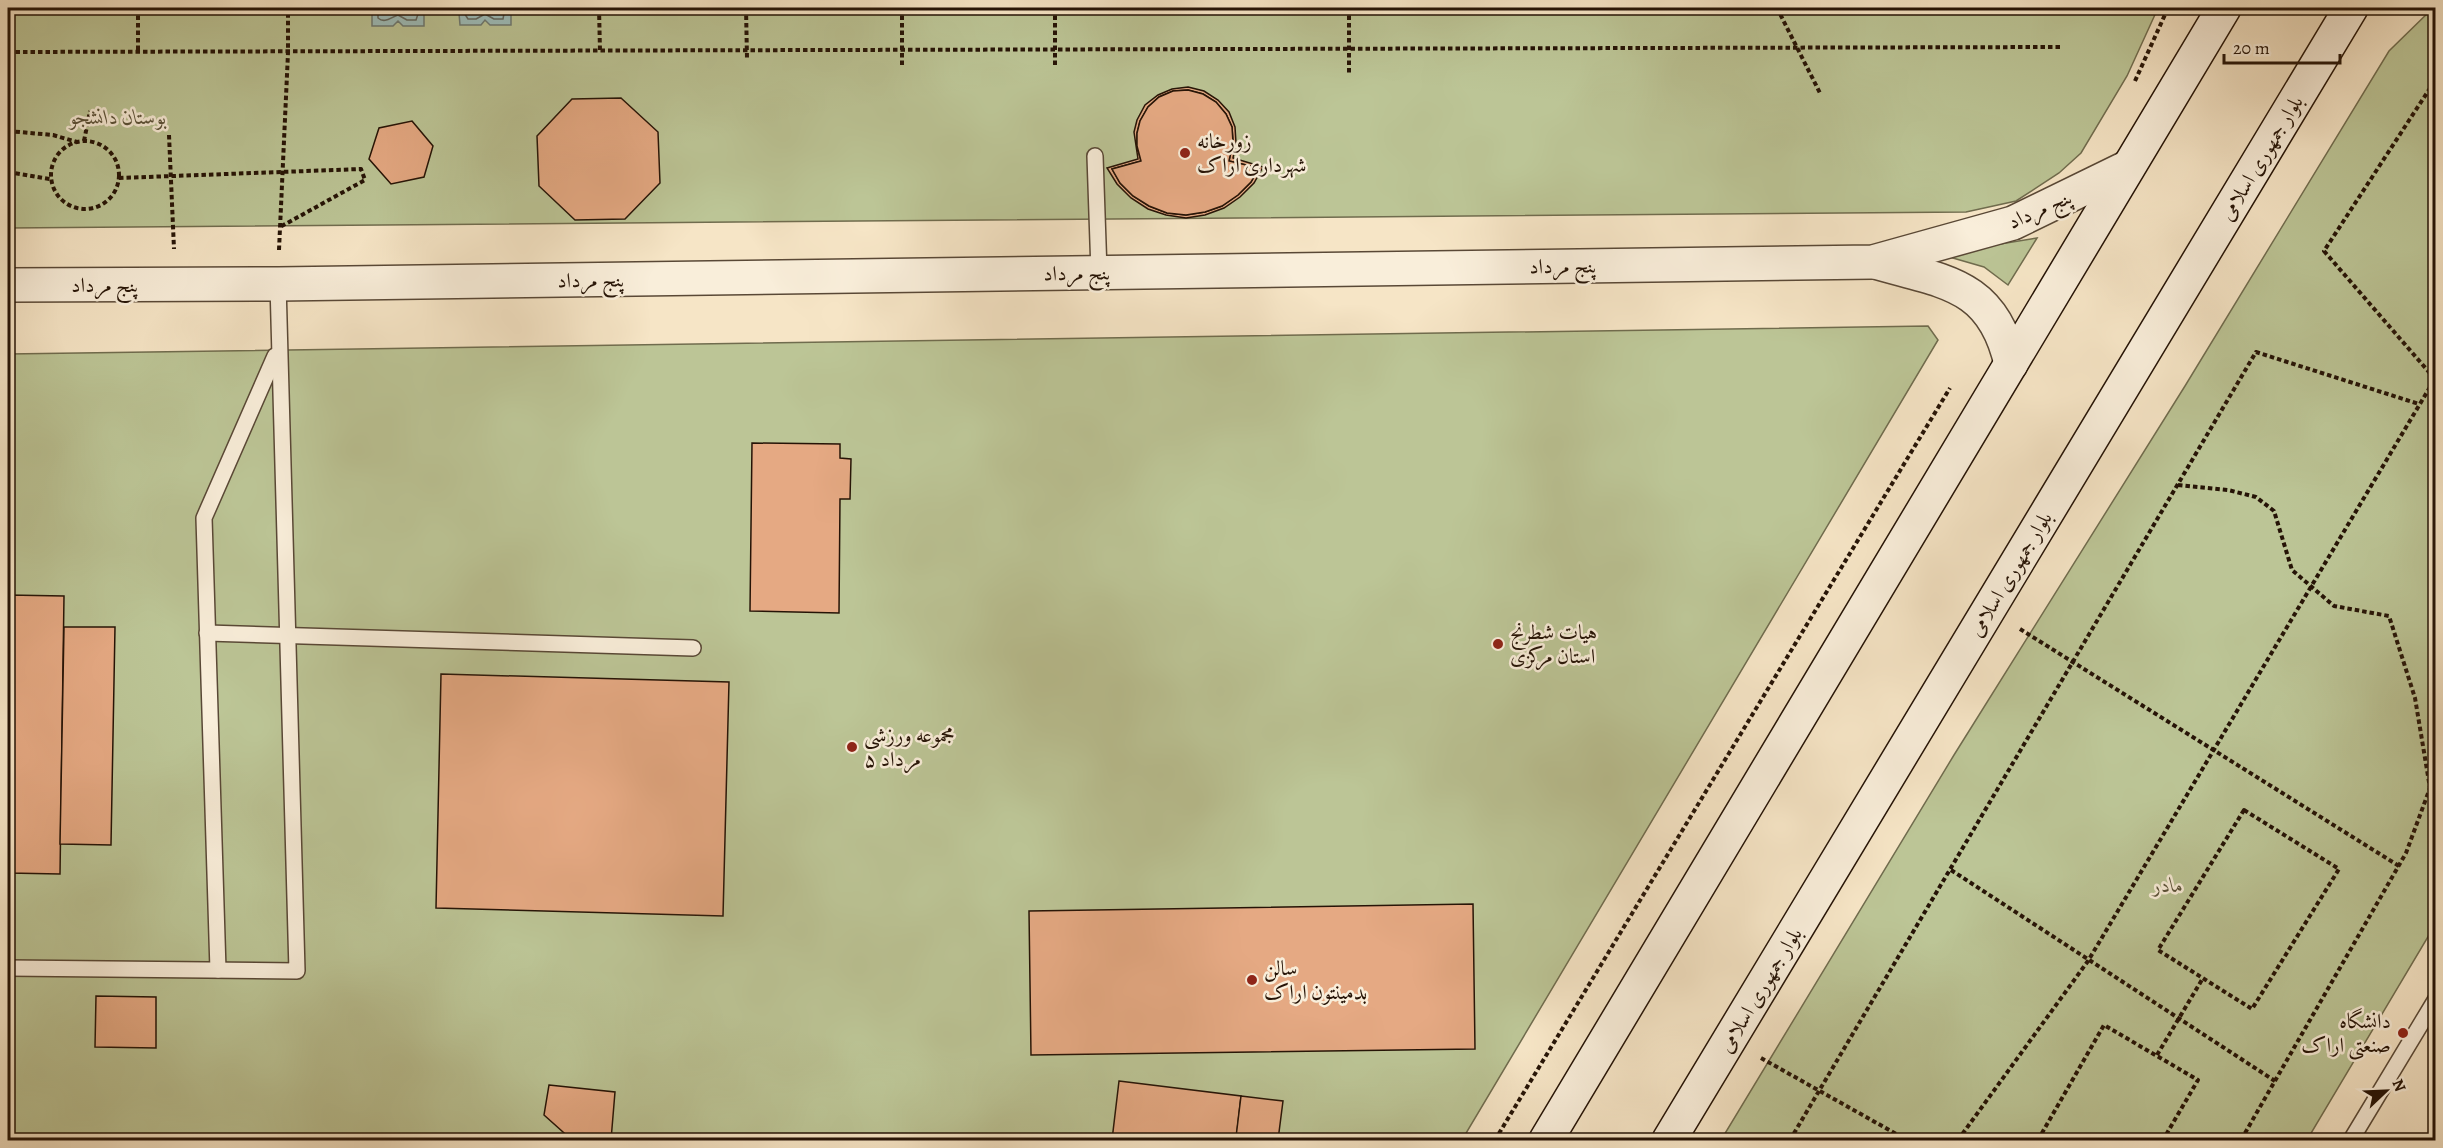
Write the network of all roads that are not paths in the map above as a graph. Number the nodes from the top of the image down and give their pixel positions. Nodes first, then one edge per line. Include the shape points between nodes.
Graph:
1 (2224, 8) edge
2 (2351, 8) edge
3 (2358, 8) edge
4 (2332, 23) edge
5 (1095, 156) dead end
6 (2128, 167) junction
7 (1873, 262) junction
8 (1099, 272) junction
9 (278, 284) junction
10 (8, 285) edge
11 (278, 350) junction
12 (2011, 364) junction
13 (207, 633) junction
14 (286, 635) junction
15 (693, 648) dead end
16 (8, 968) edge
17 (218, 970) junction
18 (2436, 999) edge
19 (1546, 1140) edge
20 (1669, 1140) edge
21 (2351, 1140) edge

1 - 6 main road
2 - 4 main road, بلوار جمهوری اسلامی
3 - 4 main road
4 - 20 main road, بلوار جمهوری اسلامی via 1990,609
5 - 8 lane
6 - 7 main road, پنج مرداد via 2013,223
6 - 12 main road
7 - 8 main road, پنج مرداد
7 - 12 main road via 1956,285 1979,300 2005,340
8 - 9 main road, پنج مرداد
9 - 10 main road, پنج مرداد
9 - 11 lane
11 - 13 lane via 204,518
11 - 14 lane
12 - 19 main road
13 - 14 lane
13 - 17 lane
14 - 15 lane
14 - 17 lane via 297,971
16 - 17 lane
18 - 21 lane

